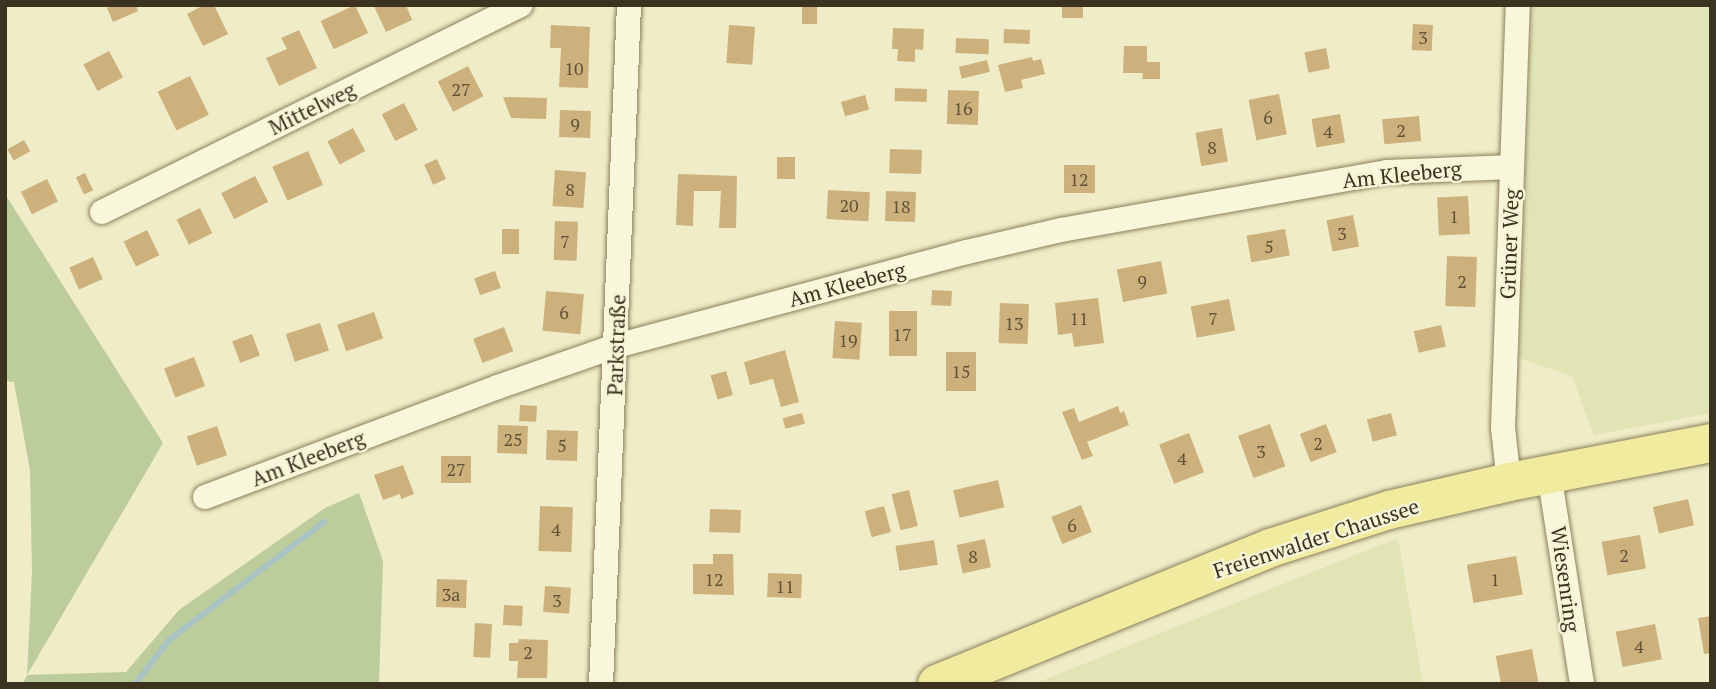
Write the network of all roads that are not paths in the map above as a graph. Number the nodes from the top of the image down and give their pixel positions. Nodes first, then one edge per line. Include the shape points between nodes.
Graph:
1 (522, 5) edge
2 (629, 5) edge
3 (1518, 5) edge
4 (1512, 167) junction
5 (102, 212) dead end
6 (616, 346) junction
7 (1711, 443) edge
8 (1549, 474) junction
9 (1509, 482) junction
10 (205, 497) dead end
11 (601, 684) edge
12 (937, 684) edge
13 (1582, 684) edge

1 - 5 street, Mittelweg
2 - 6 street, Parkstraße
3 - 4 street, Grüner Weg
4 - 6 street, Am Kleeberg via 1387,172 1061,230
4 - 9 street, Grüner Weg via 1503,428
6 - 10 street, Am Kleeberg
6 - 11 street, Parkstraße
7 - 8 main road, Freienwalder Chaussee
8 - 9 main road, Freienwalder Chaussee
8 - 13 street, Wiesenring
9 - 12 main road, Freienwalder Chaussee via 1389,510 1270,548

